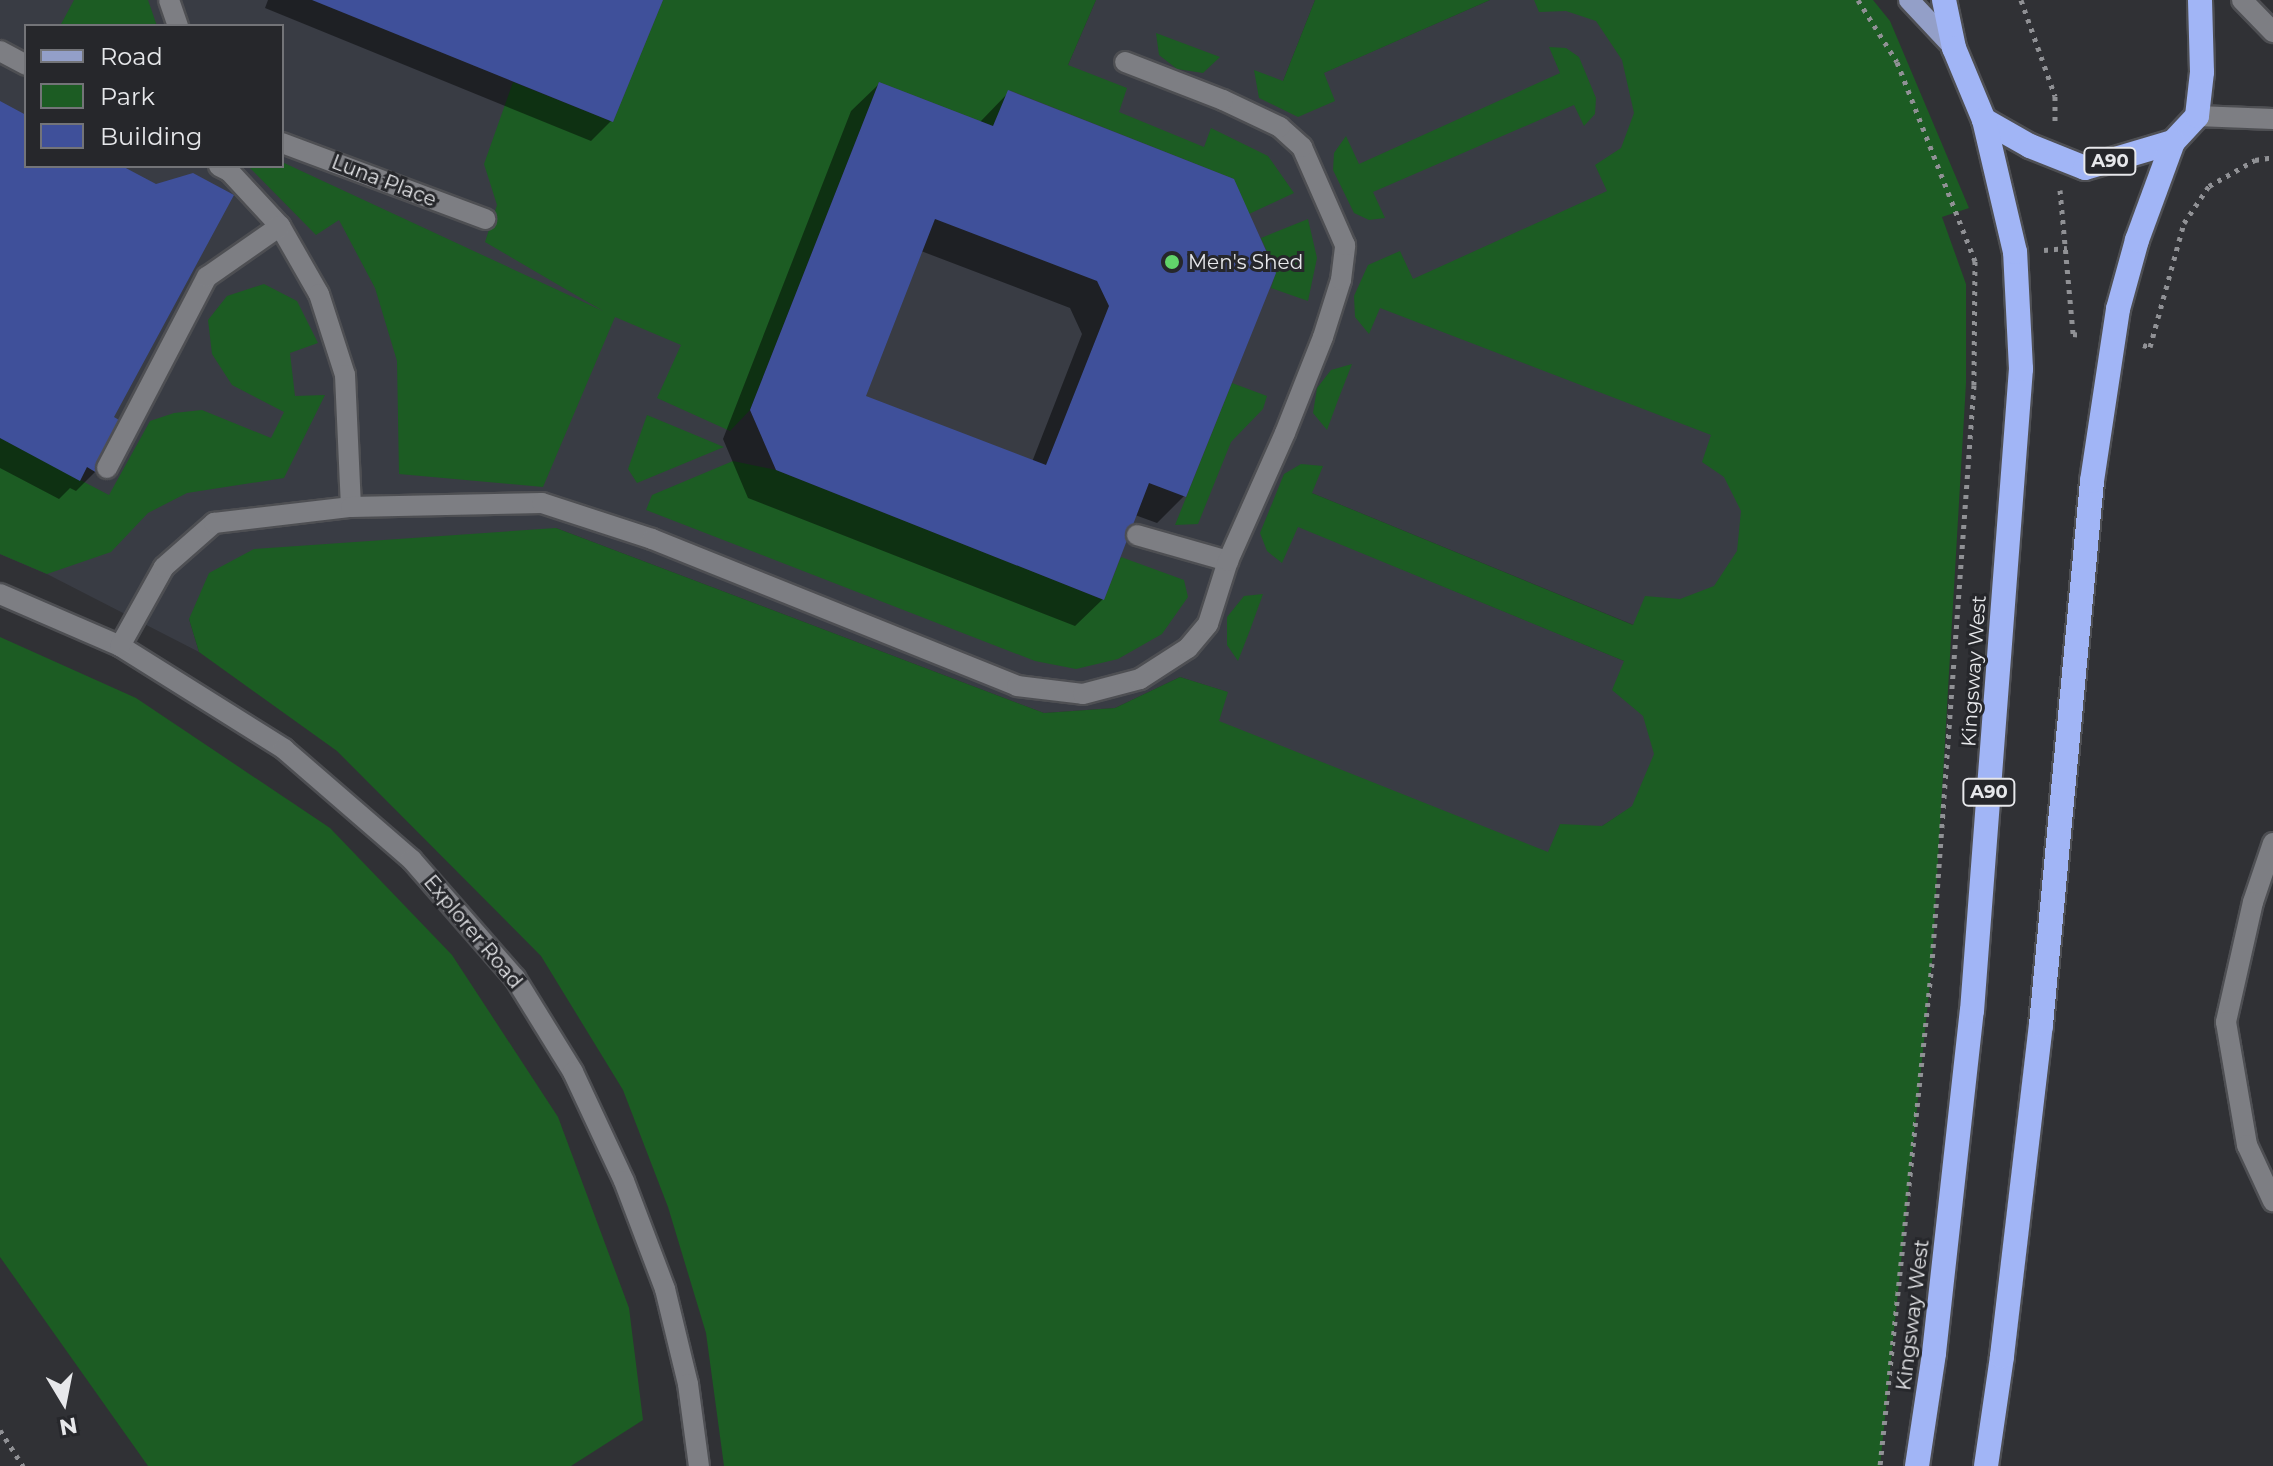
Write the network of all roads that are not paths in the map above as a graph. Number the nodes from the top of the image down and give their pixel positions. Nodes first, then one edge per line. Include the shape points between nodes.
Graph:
1 (169, 0) edge
2 (1909, 0) edge
3 (1944, 0) edge
4 (2200, 0) edge
5 (2242, 0) edge
6 (177, 24) edge
7 (2273, 32) edge
8 (1954, 48) junction
9 (0, 51) edge
10 (1125, 62) dead end
11 (24, 64) edge
12 (2197, 116) junction
13 (2273, 119) edge
14 (1984, 120) junction
15 (2173, 142) junction
16 (284, 144) edge
17 (223, 168) edge
18 (485, 219) dead end
19 (280, 226) junction
20 (107, 468) dead end
21 (351, 507) junction
22 (1137, 535) dead end
23 (1228, 561) junction
24 (0, 594) edge
25 (120, 646) junction
26 (2273, 843) edge
27 (2273, 1201) edge
28 (699, 1466) edge
29 (1917, 1466) edge
30 (1986, 1466) edge

1 - 6 street
2 - 8 main road
3 - 8 highway, A90
4 - 12 highway
5 - 7 street
8 - 14 highway, A90
9 - 11 street
10 - 23 street via 1280,127 1302,147 1345,245 1341,280 1323,337
12 - 13 street
12 - 15 highway, A90
14 - 15 highway, A90 via 2085,168
14 - 29 highway, Kingsway West / A90 via 2015,252 2021,369 1972,1011
15 - 30 highway, A90 via 2118,309 2092,481 2041,1025
16 - 18 street, Luna Place
17 - 19 street
19 - 20 street via 207,277
19 - 21 street via 319,294 345,375
21 - 23 street via 542,503 652,539 1017,686 1083,694 1140,679 1188,648 1208,624
21 - 25 street via 214,523 164,567
22 - 23 street
24 - 25 street, Explorer Road
25 - 28 street, Explorer Road via 284,749 412,860 515,978 573,1072 624,1181 665,1289 688,1384
26 - 27 street via 2253,902 2226,1022 2247,1145

